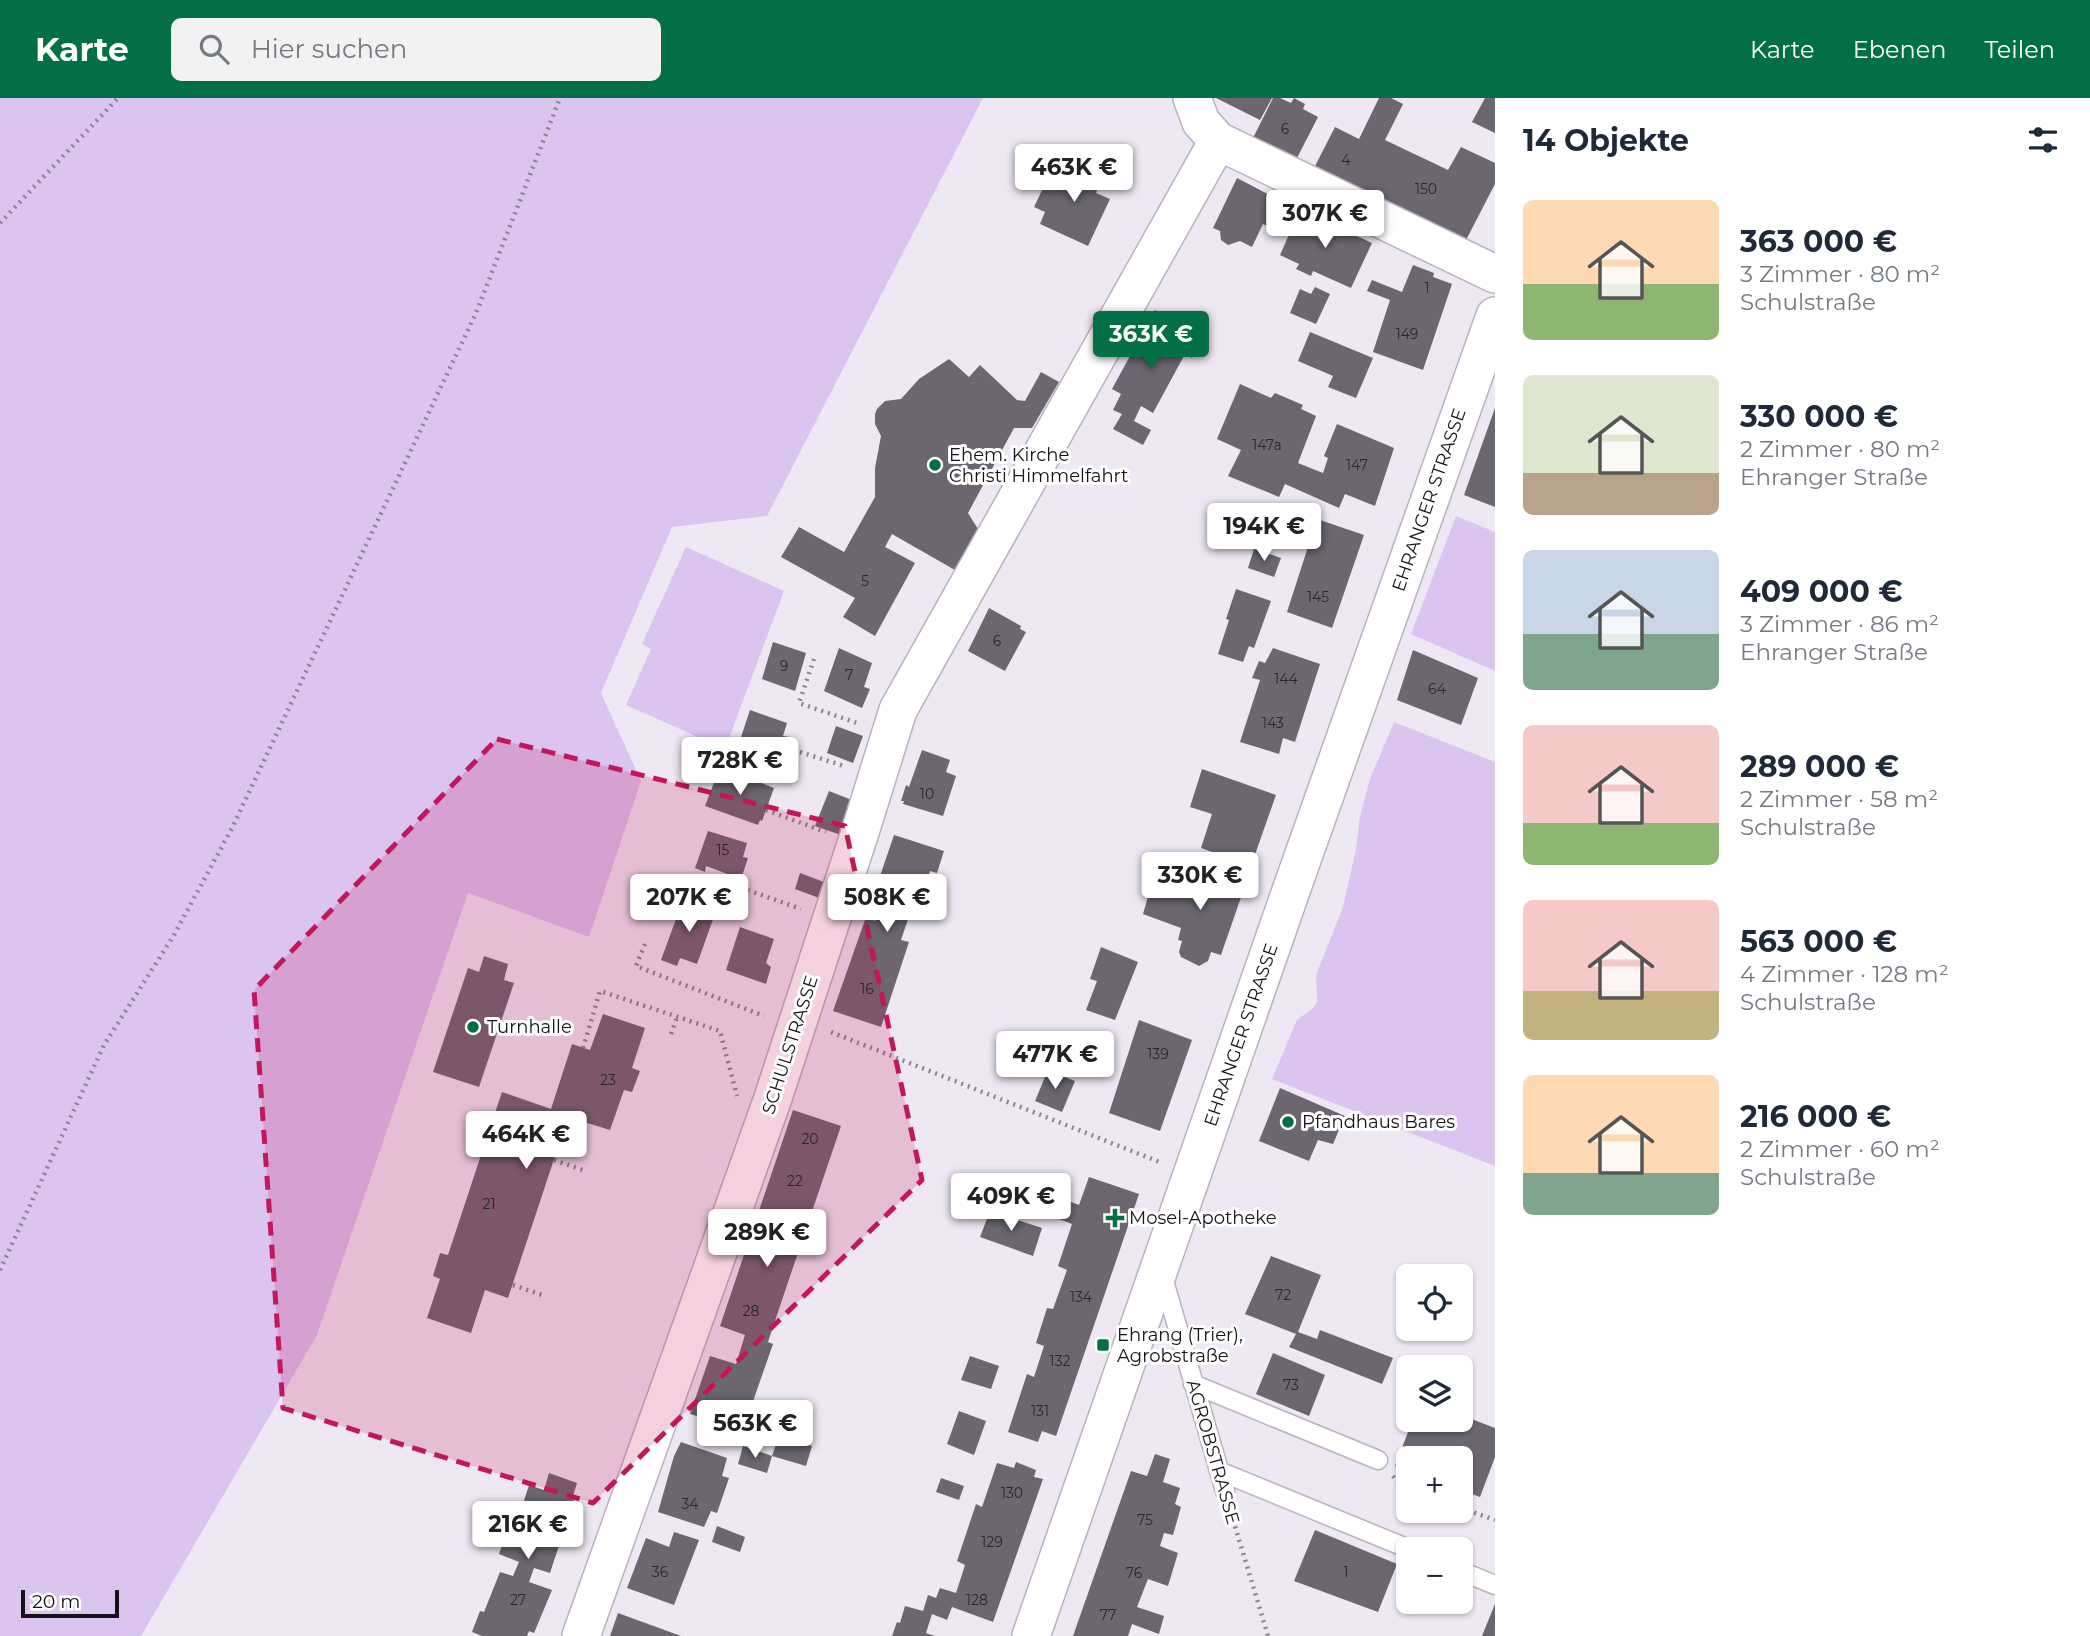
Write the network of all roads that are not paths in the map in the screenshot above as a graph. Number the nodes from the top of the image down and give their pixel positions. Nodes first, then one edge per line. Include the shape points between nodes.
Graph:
1 (1192, 98) edge
2 (1218, 141) junction
3 (1495, 274) edge
4 (1495, 316) edge
5 (1160, 1267) junction
6 (1193, 1384) junction
7 (1378, 1460) dead end
8 (1219, 1471) junction
9 (1225, 1491) road end
10 (1396, 1544) edge
11 (1473, 1576) edge
12 (1495, 1585) edge
13 (581, 1636) edge
14 (1031, 1636) edge

1 - 2 street via 1201,122
2 - 3 street
2 - 13 street, SCHULSTRASSE via 898,710 773,1098
4 - 5 street, EHRANGER STRASSE
5 - 6 lane, AGROBSTRASSE
5 - 14 street, EHRANGER STRASSE
6 - 7 lane
6 - 8 lane, AGROBSTRASSE
8 - 9 lane, AGROBSTRASSE
8 - 10 lane
11 - 12 lane

